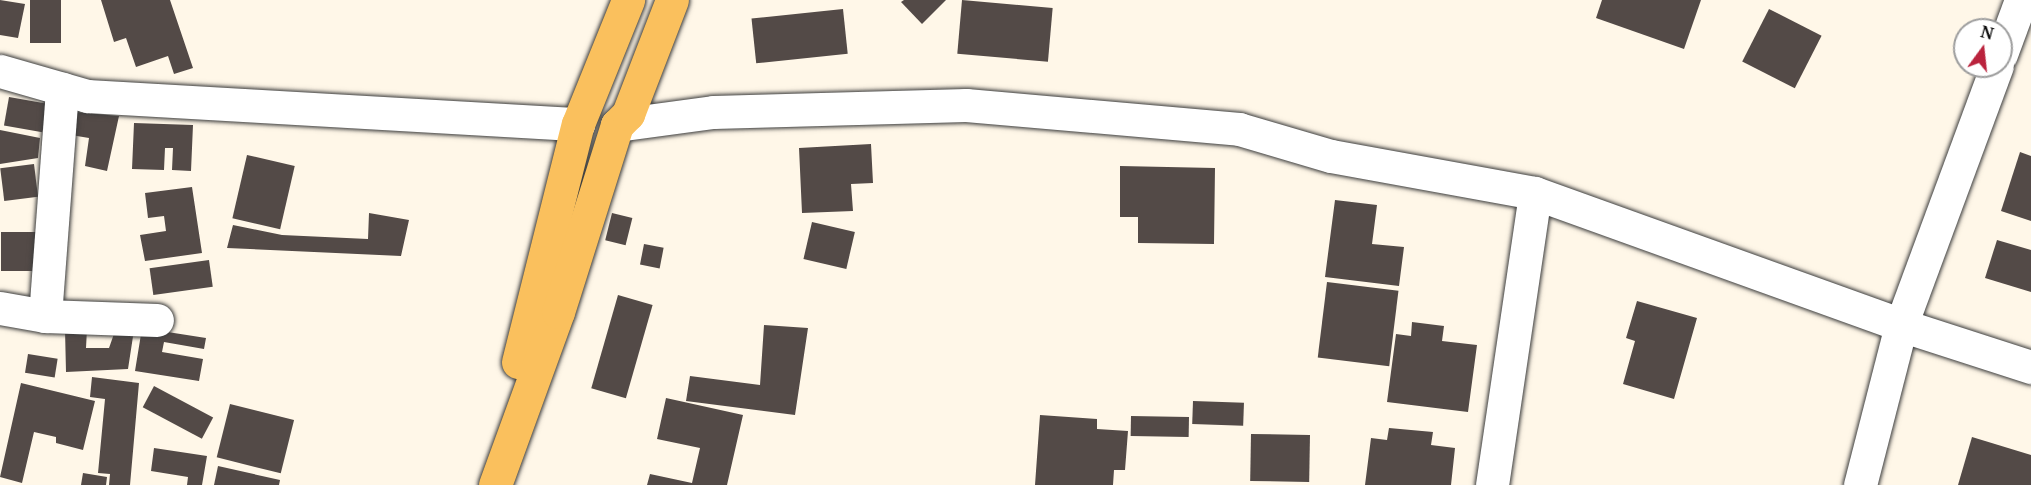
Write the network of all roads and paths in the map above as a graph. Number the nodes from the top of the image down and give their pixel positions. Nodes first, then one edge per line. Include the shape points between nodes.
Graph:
1 (628, 0) edge
2 (672, 0) edge
3 (2021, 0) edge
4 (2013, 22) edge
5 (0, 71) edge
6 (1992, 78) edge
7 (62, 89) junction
8 (579, 124) junction
9 (617, 125) junction
10 (1534, 193) junction
11 (0, 308) edge
12 (45, 316) junction
13 (157, 320) dead end
14 (1901, 324) junction
15 (2031, 367) edge
16 (475, 485) edge
17 (495, 485) edge
18 (1492, 485) edge
19 (1860, 485) edge

1 - 8 main road
2 - 9 main road via 628,114
3 - 4 street
5 - 7 street
6 - 14 street
7 - 8 street via 87,96
7 - 12 street
8 - 16 main road via 527,334
9 - 10 street via 713,112 966,105 1239,129 1331,156
9 - 17 main road via 558,312
10 - 14 street
10 - 18 street
11 - 12 street
12 - 13 street
14 - 15 street
14 - 19 street

